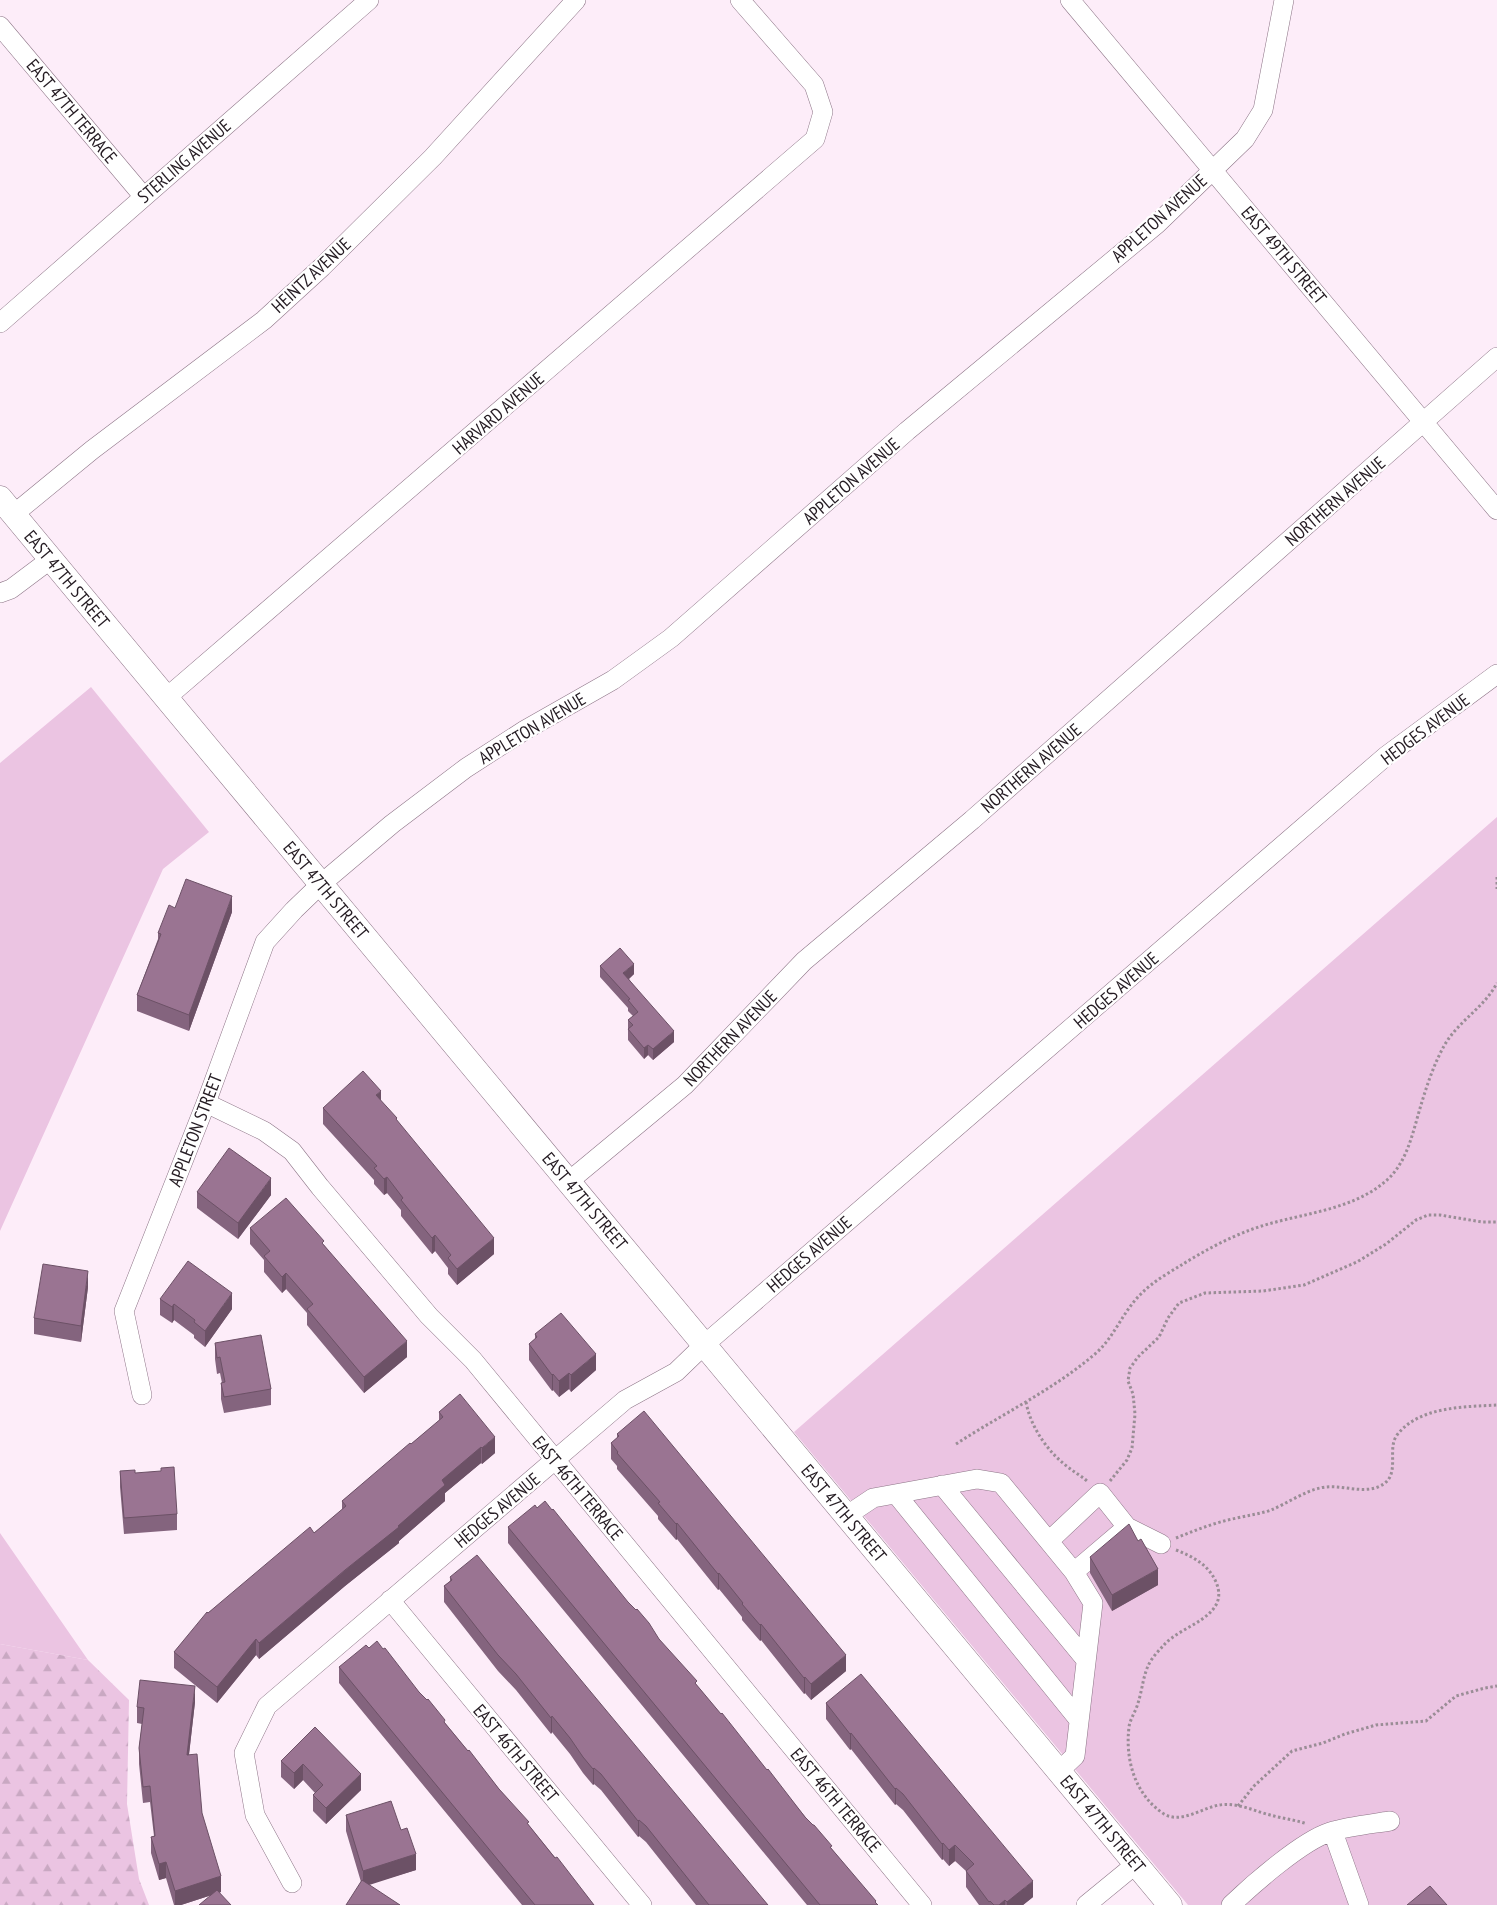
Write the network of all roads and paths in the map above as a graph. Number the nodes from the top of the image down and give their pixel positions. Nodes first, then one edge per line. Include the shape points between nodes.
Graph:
1 (576, 0) edge
2 (740, 0) edge
3 (1070, 0) edge
4 (1284, 0) edge
5 (360, 3) edge
6 (0, 26) edge
7 (1213, 169) junction
8 (144, 197) junction
9 (0, 323) edge
10 (1497, 358) edge
11 (1425, 423) junction
12 (7, 506) edge
13 (1497, 510) edge
14 (51, 559) junction
15 (0, 593) edge
16 (1497, 674) edge
17 (166, 698) junction
18 (1497, 877) edge
19 (321, 884) junction
20 (1497, 889) edge
21 (1497, 983) edge
22 (206, 1103) junction
23 (568, 1182) junction
24 (1497, 1222) edge
25 (704, 1345) junction
26 (142, 1395) dead end
27 (1026, 1402) junction
28 (1497, 1405) edge
29 (956, 1444) dead end
30 (555, 1460) junction
31 (942, 1485) junction
32 (1100, 1493) junction
33 (896, 1494) junction
34 (846, 1516) junction
35 (1128, 1528) junction
36 (1049, 1541) junction
37 (1161, 1544) junction
38 (1074, 1572) junction
39 (390, 1600) junction
40 (1086, 1660) junction
41 (1497, 1686) edge
42 (1079, 1720) junction
43 (1059, 1771) junction
44 (1238, 1806) junction
45 (1390, 1821) dead end
46 (1331, 1832) junction
47 (1136, 1864) junction
48 (292, 1883) dead end
49 (642, 1905) edge
50 (922, 1905) edge
51 (1086, 1905) edge
52 (1170, 1905) edge
53 (1232, 1905) edge
54 (1359, 1905) edge

1 - 12 street, HEINTZ AVENUE via 434,157 264,320 92,450
2 - 17 street, HARVARD AVENUE via 814,85 823,112 815,139
3 - 7 street, EAST 49TH STREET
4 - 7 street, APPLETON AVENUE via 1263,110 1245,138
5 - 8 street, STERLING AVENUE
6 - 8 street, EAST 47TH TERRACE
7 - 11 street, EAST 49TH STREET
7 - 19 street, APPLETON AVENUE via 1157,224 906,432 671,638 613,680 466,768
8 - 9 street, STERLING AVENUE
10 - 11 street, NORTHERN AVENUE
11 - 13 street, EAST 49TH STREET
11 - 23 street, NORTHERN AVENUE via 979,814 804,961 685,1085
12 - 14 main road, EAST 47TH STREET
14 - 15 street via 11,589
14 - 17 main road, EAST 47TH STREET
16 - 25 street, HEDGES AVENUE via 1386,756
17 - 19 main road, EAST 47TH STREET
18 - 20 path
19 - 22 street, APPLETON STREET via 265,942
19 - 23 main road, EAST 47TH STREET
21 - 27 path via 1485,1002 1445,1044 1430,1076 1402,1162 1388,1179 1360,1197 1250,1230 1183,1264 1142,1292 1107,1343 1095,1354
22 - 26 street, APPLETON STREET via 124,1311
22 - 30 street, EAST 46TH TERRACE via 264,1131 292,1151 416,1301 473,1360
23 - 25 main road, EAST 47TH STREET
24 - 32 path via 1428,1215 1356,1262 1304,1286 1205,1293 1179,1303 1159,1337 1130,1368 1128,1381 1135,1414 1132,1448 1127,1460
25 - 30 street, HEDGES AVENUE via 676,1372 625,1400
25 - 34 main road, EAST 47TH STREET
27 - 29 path
27 - 32 path via 1032,1422 1048,1448
28 - 37 path via 1453,1408 1413,1421 1397,1435 1393,1444 1393,1470 1381,1486 1367,1489 1320,1488 1271,1510 1207,1525
30 - 39 street, HEDGES AVENUE
30 - 50 street, EAST 46TH TERRACE
31 - 33 street
31 - 36 street via 977,1479 1001,1483
31 - 40 street
32 - 35 street
32 - 36 street
33 - 34 street via 873,1498
33 - 42 street
34 - 43 main road, EAST 47TH STREET
35 - 37 street
35 - 38 street
36 - 38 street
37 - 44 path via 1196,1558 1212,1573 1219,1589 1218,1602 1208,1614 1165,1643 1148,1665 1129,1726 1128,1755 1132,1771 1152,1804 1166,1815 1176,1817 1218,1805
38 - 40 street via 1093,1603
39 - 48 street, HEDGES AVENUE via 267,1706 244,1753 255,1816
39 - 49 street, EAST 46TH STREET
40 - 42 street
41 - 44 path via 1456,1696 1426,1721 1376,1725 1292,1751 1254,1786
42 - 43 street via 1075,1756
43 - 47 main road, EAST 47TH STREET
44 - 46 path
45 - 46 street
46 - 53 street via 1303,1846
46 - 54 street
47 - 51 street
47 - 52 main road, EAST 47TH STREET

